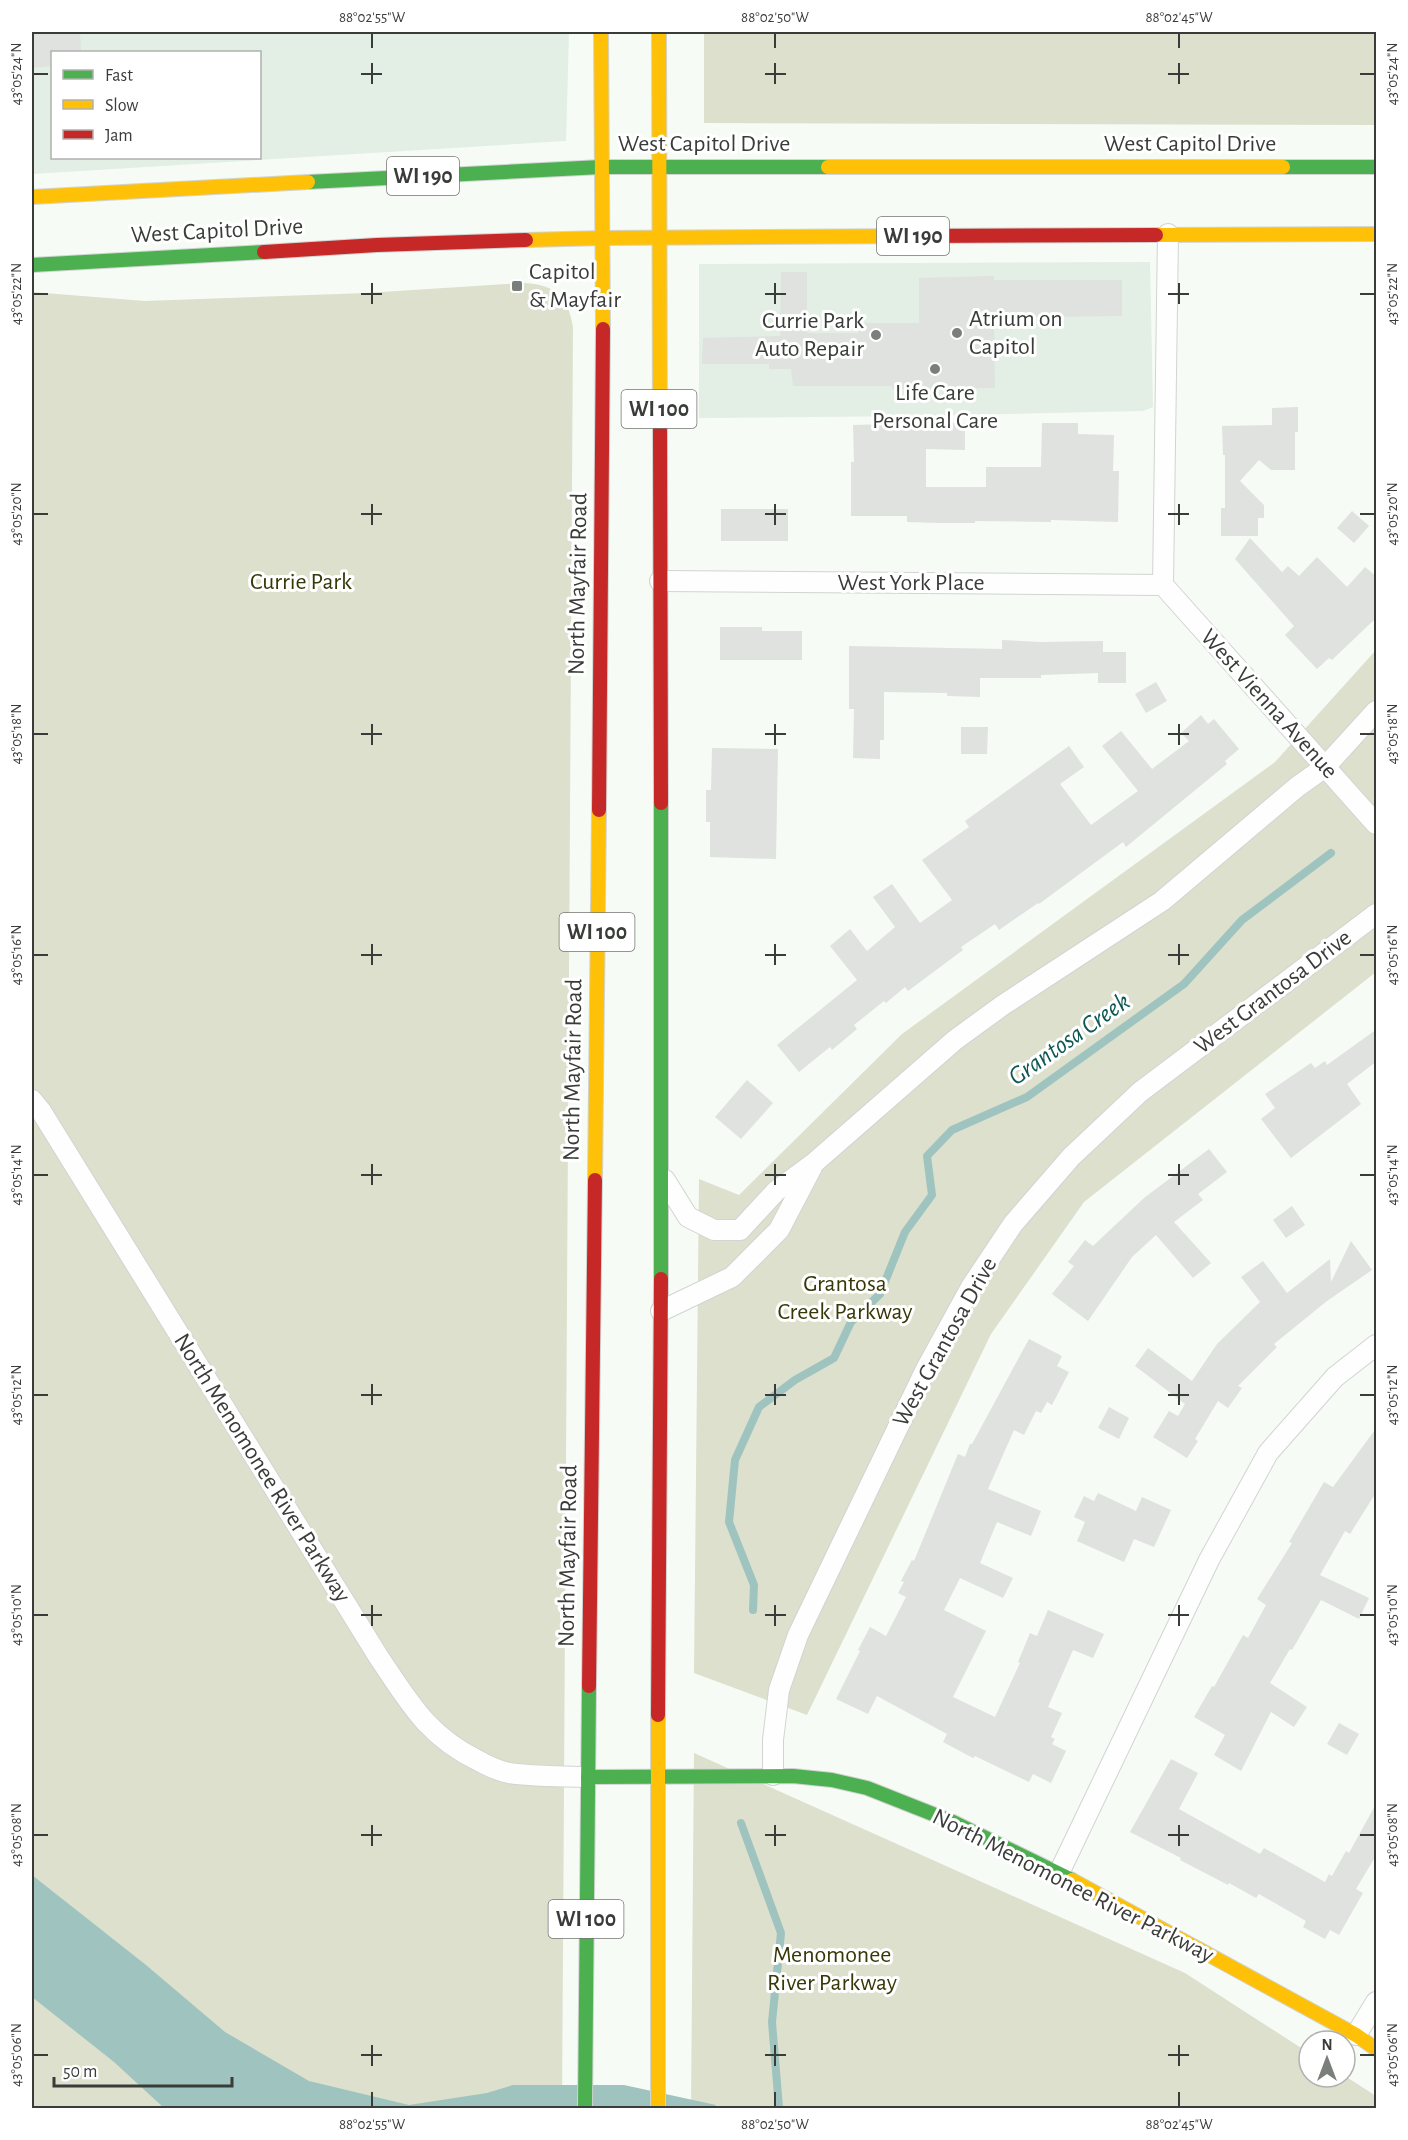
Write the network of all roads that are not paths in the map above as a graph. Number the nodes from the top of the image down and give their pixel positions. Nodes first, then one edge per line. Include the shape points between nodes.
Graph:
1 (601, 32) edge
2 (659, 32) edge
3 (601, 166) junction
4 (659, 166) junction
5 (1377, 167) edge
6 (32, 197) edge
7 (1168, 234) junction
8 (1377, 234) edge
9 (659, 237) junction
10 (603, 238) junction
11 (32, 265) edge
12 (660, 581) junction
13 (1163, 585) junction
14 (1377, 711) edge
15 (1325, 767) junction
16 (1377, 824) edge
17 (1377, 914) edge
18 (32, 1100) edge
19 (814, 1163) junction
20 (662, 1175) junction
21 (661, 1311) junction
22 (1377, 1344) edge
23 (773, 1775) junction
24 (657, 1776) junction
25 (588, 1777) junction
26 (1059, 1873) junction
27 (1377, 2002) edge
28 (1345, 2029) edge
29 (1357, 2033) edge
30 (1357, 2036) edge
31 (1377, 2049) edge
32 (585, 2109) edge
33 (658, 2109) edge

1 - 3 main road, North Mayfair Road / WI 100
2 - 4 main road, WI 100
3 - 4 main road, West Capitol Drive / WI 190
3 - 6 main road, West Capitol Drive / WI 190
3 - 10 main road, North Mayfair Road / WI 100
4 - 5 main road, West Capitol Drive / WI 190
4 - 9 main road, WI 100
7 - 8 main road, West Capitol Drive / WI 190
7 - 9 main road, West Capitol Drive / WI 190
7 - 13 street
9 - 10 main road, West Capitol Drive / WI 190
9 - 12 main road, WI 100
10 - 11 main road, West Capitol Drive / WI 190 via 377,245
10 - 25 main road, North Mayfair Road / WI 100
12 - 13 street, West York Place
12 - 20 main road, WI 100
13 - 15 street, West Vienna Avenue
14 - 15 street
15 - 16 street, West Vienna Avenue
15 - 19 street via 1162,901 955,1040
17 - 23 street, West Grantosa Drive via 1140,1092 1071,1157 1013,1224 971,1287 926,1369 798,1635 779,1690
18 - 25 street, North Menomonee River Parkway via 413,1707 434,1732 460,1752 507,1773
19 - 20 street via 776,1191 740,1230 714,1230 688,1217
19 - 21 street via 779,1230 732,1277
20 - 21 main road, WI 100
21 - 24 main road, WI 100
22 - 26 street via 1335,1377 1268,1453 1209,1560
23 - 24 main road, North Menomonee River Parkway
23 - 26 main road, North Menomonee River Parkway via 832,1780 867,1788 953,1822
24 - 25 main road, North Menomonee River Parkway
24 - 33 main road, WI 100
25 - 32 main road, North Mayfair Road / WI 100
26 - 28 main road, North Menomonee River Parkway
27 - 29 street
30 - 31 main road, North Menomonee River Parkway

